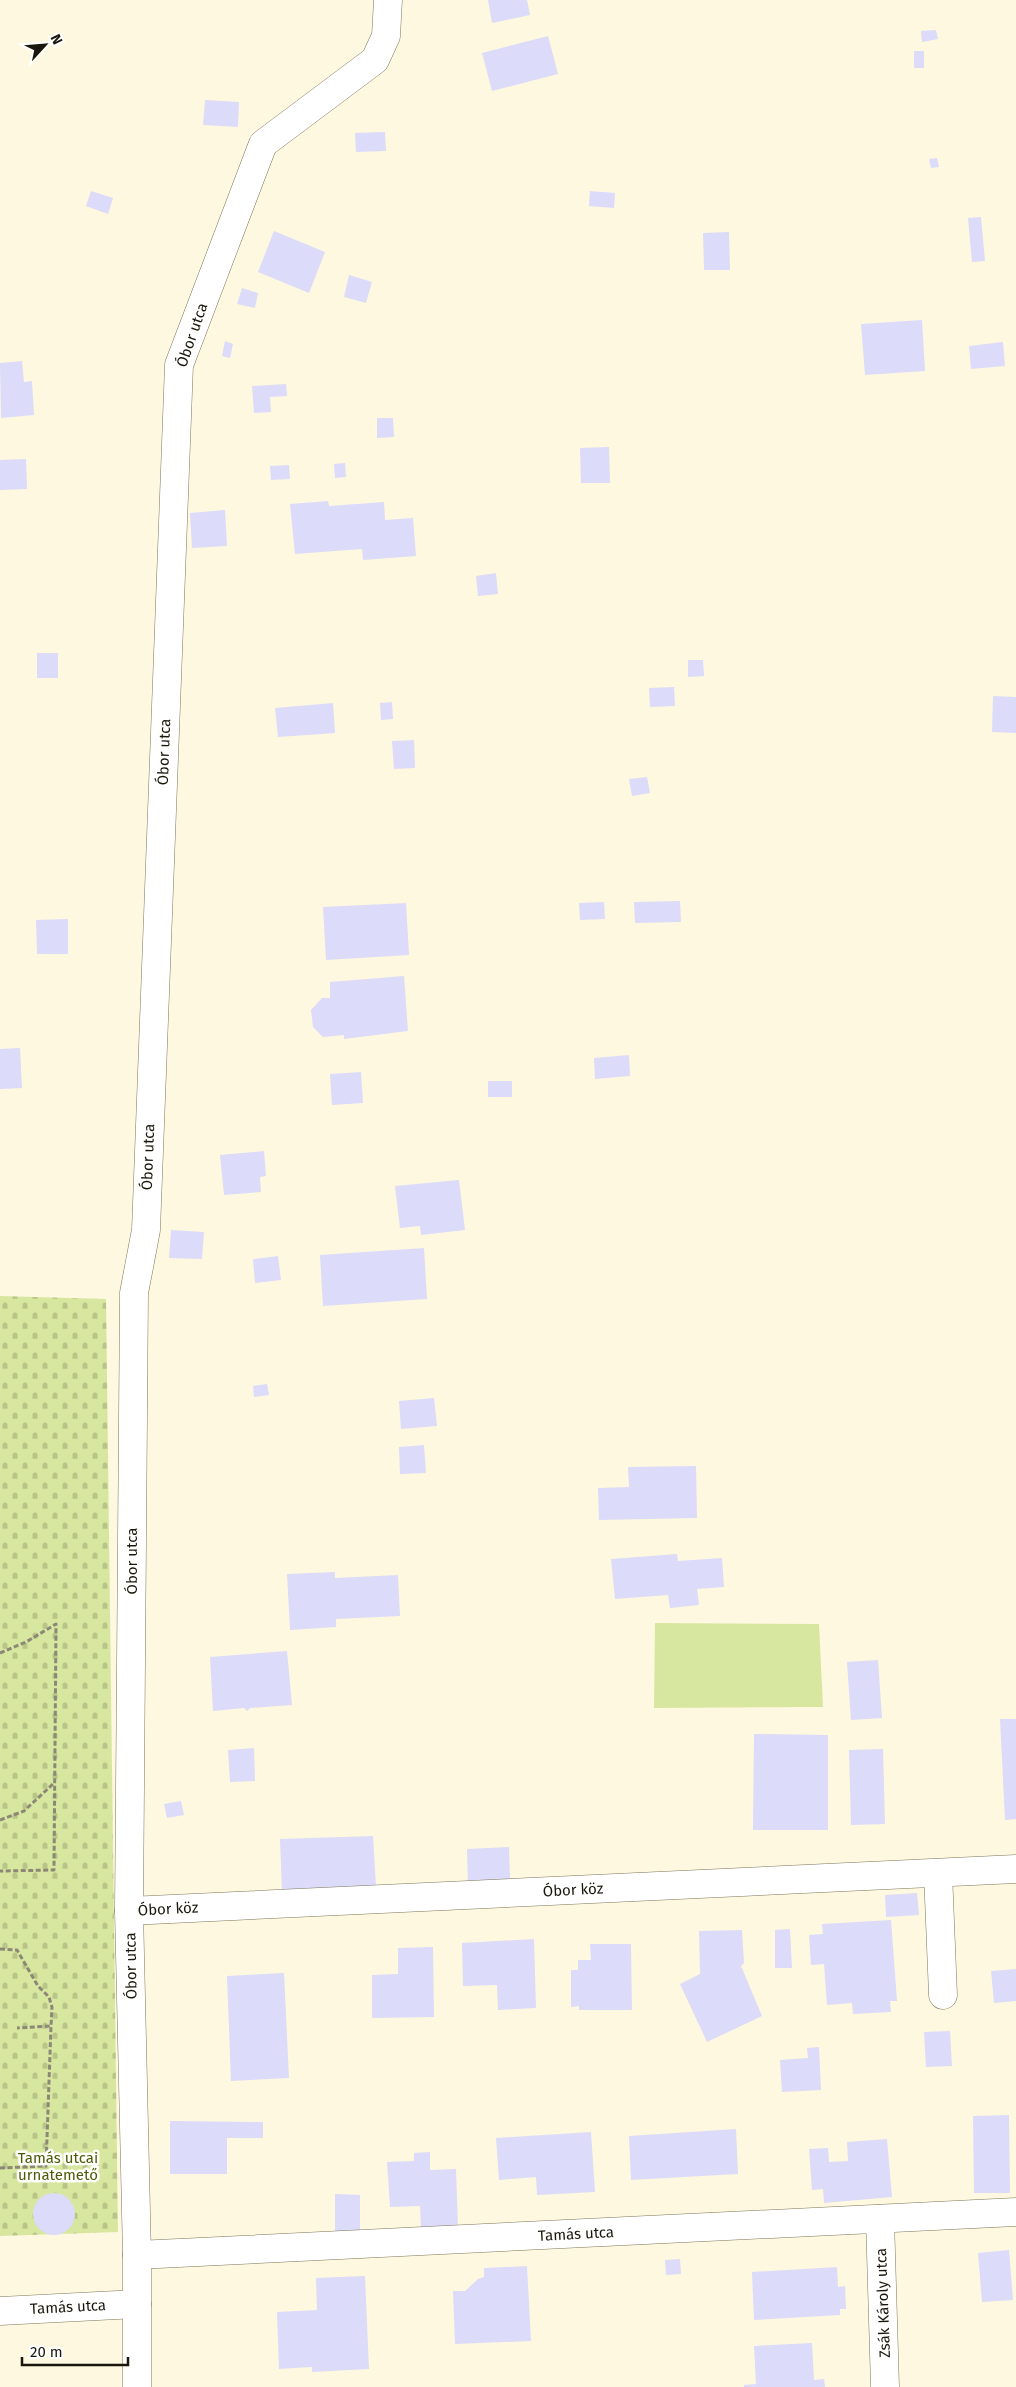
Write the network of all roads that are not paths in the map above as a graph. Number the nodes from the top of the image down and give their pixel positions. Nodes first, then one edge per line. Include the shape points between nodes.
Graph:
1 (388, 0) edge
2 (1016, 1869) edge
3 (938, 1872) junction
4 (129, 1911) junction
5 (943, 1995) dead end
6 (1016, 2212) edge
7 (880, 2219) junction
8 (137, 2255) junction
9 (137, 2304) junction
10 (0, 2311) edge
11 (137, 2387) edge
12 (885, 2387) edge

1 - 4 street, Óbor utca via 386,36 375,60 263,144 179,365 146,1230 134,1294
2 - 3 street, Óbor köz
3 - 4 street, Óbor köz
3 - 5 street
4 - 8 street, Óbor utca
6 - 7 street, Tamás utca
7 - 8 street, Tamás utca
7 - 12 street, Zsák Károly utca
8 - 9 street, Óbor utca
9 - 10 street, Tamás utca
9 - 11 street, Óbor utca

